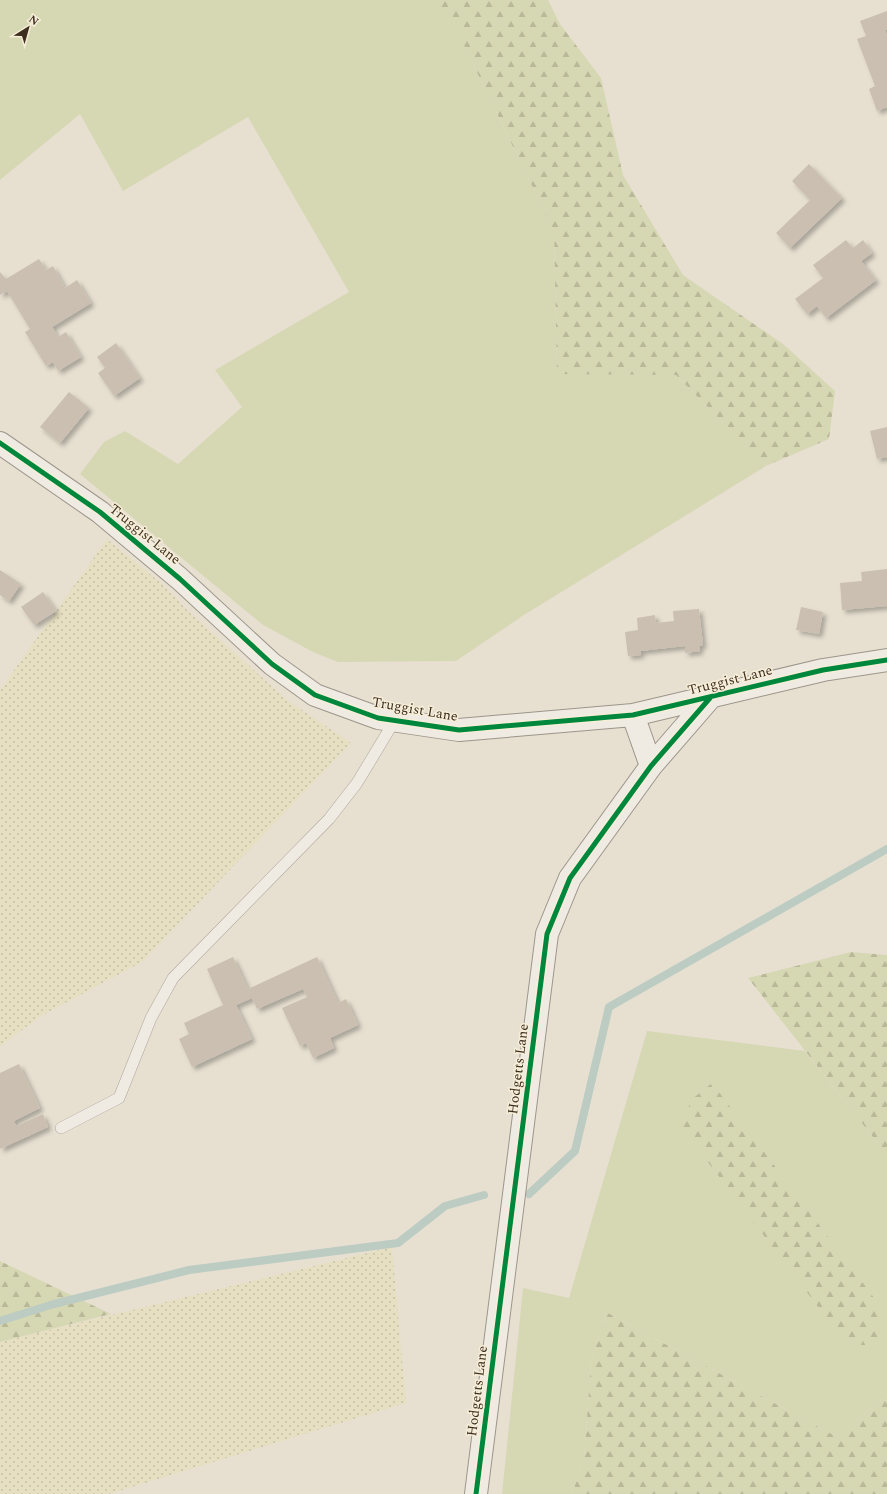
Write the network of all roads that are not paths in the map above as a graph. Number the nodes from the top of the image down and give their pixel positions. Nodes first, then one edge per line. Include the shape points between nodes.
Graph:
1 (0, 443) edge
2 (887, 660) edge
3 (710, 698) junction
4 (633, 715) junction
5 (395, 720) junction
6 (652, 766) junction
7 (61, 1128) dead end
8 (476, 1494) edge

1 - 5 street, Truggist Lane via 100,512 180,579 272,664 315,694 378,718
2 - 3 street, Truggist Lane via 823,670
3 - 4 street, Truggist Lane
3 - 6 street, Hodgetts Lane
4 - 5 street, Truggist Lane via 459,730
4 - 6 street
5 - 7 lane via 358,783 329,819 173,978 151,1018 119,1098
6 - 8 street, Hodgetts Lane via 570,878 547,934

